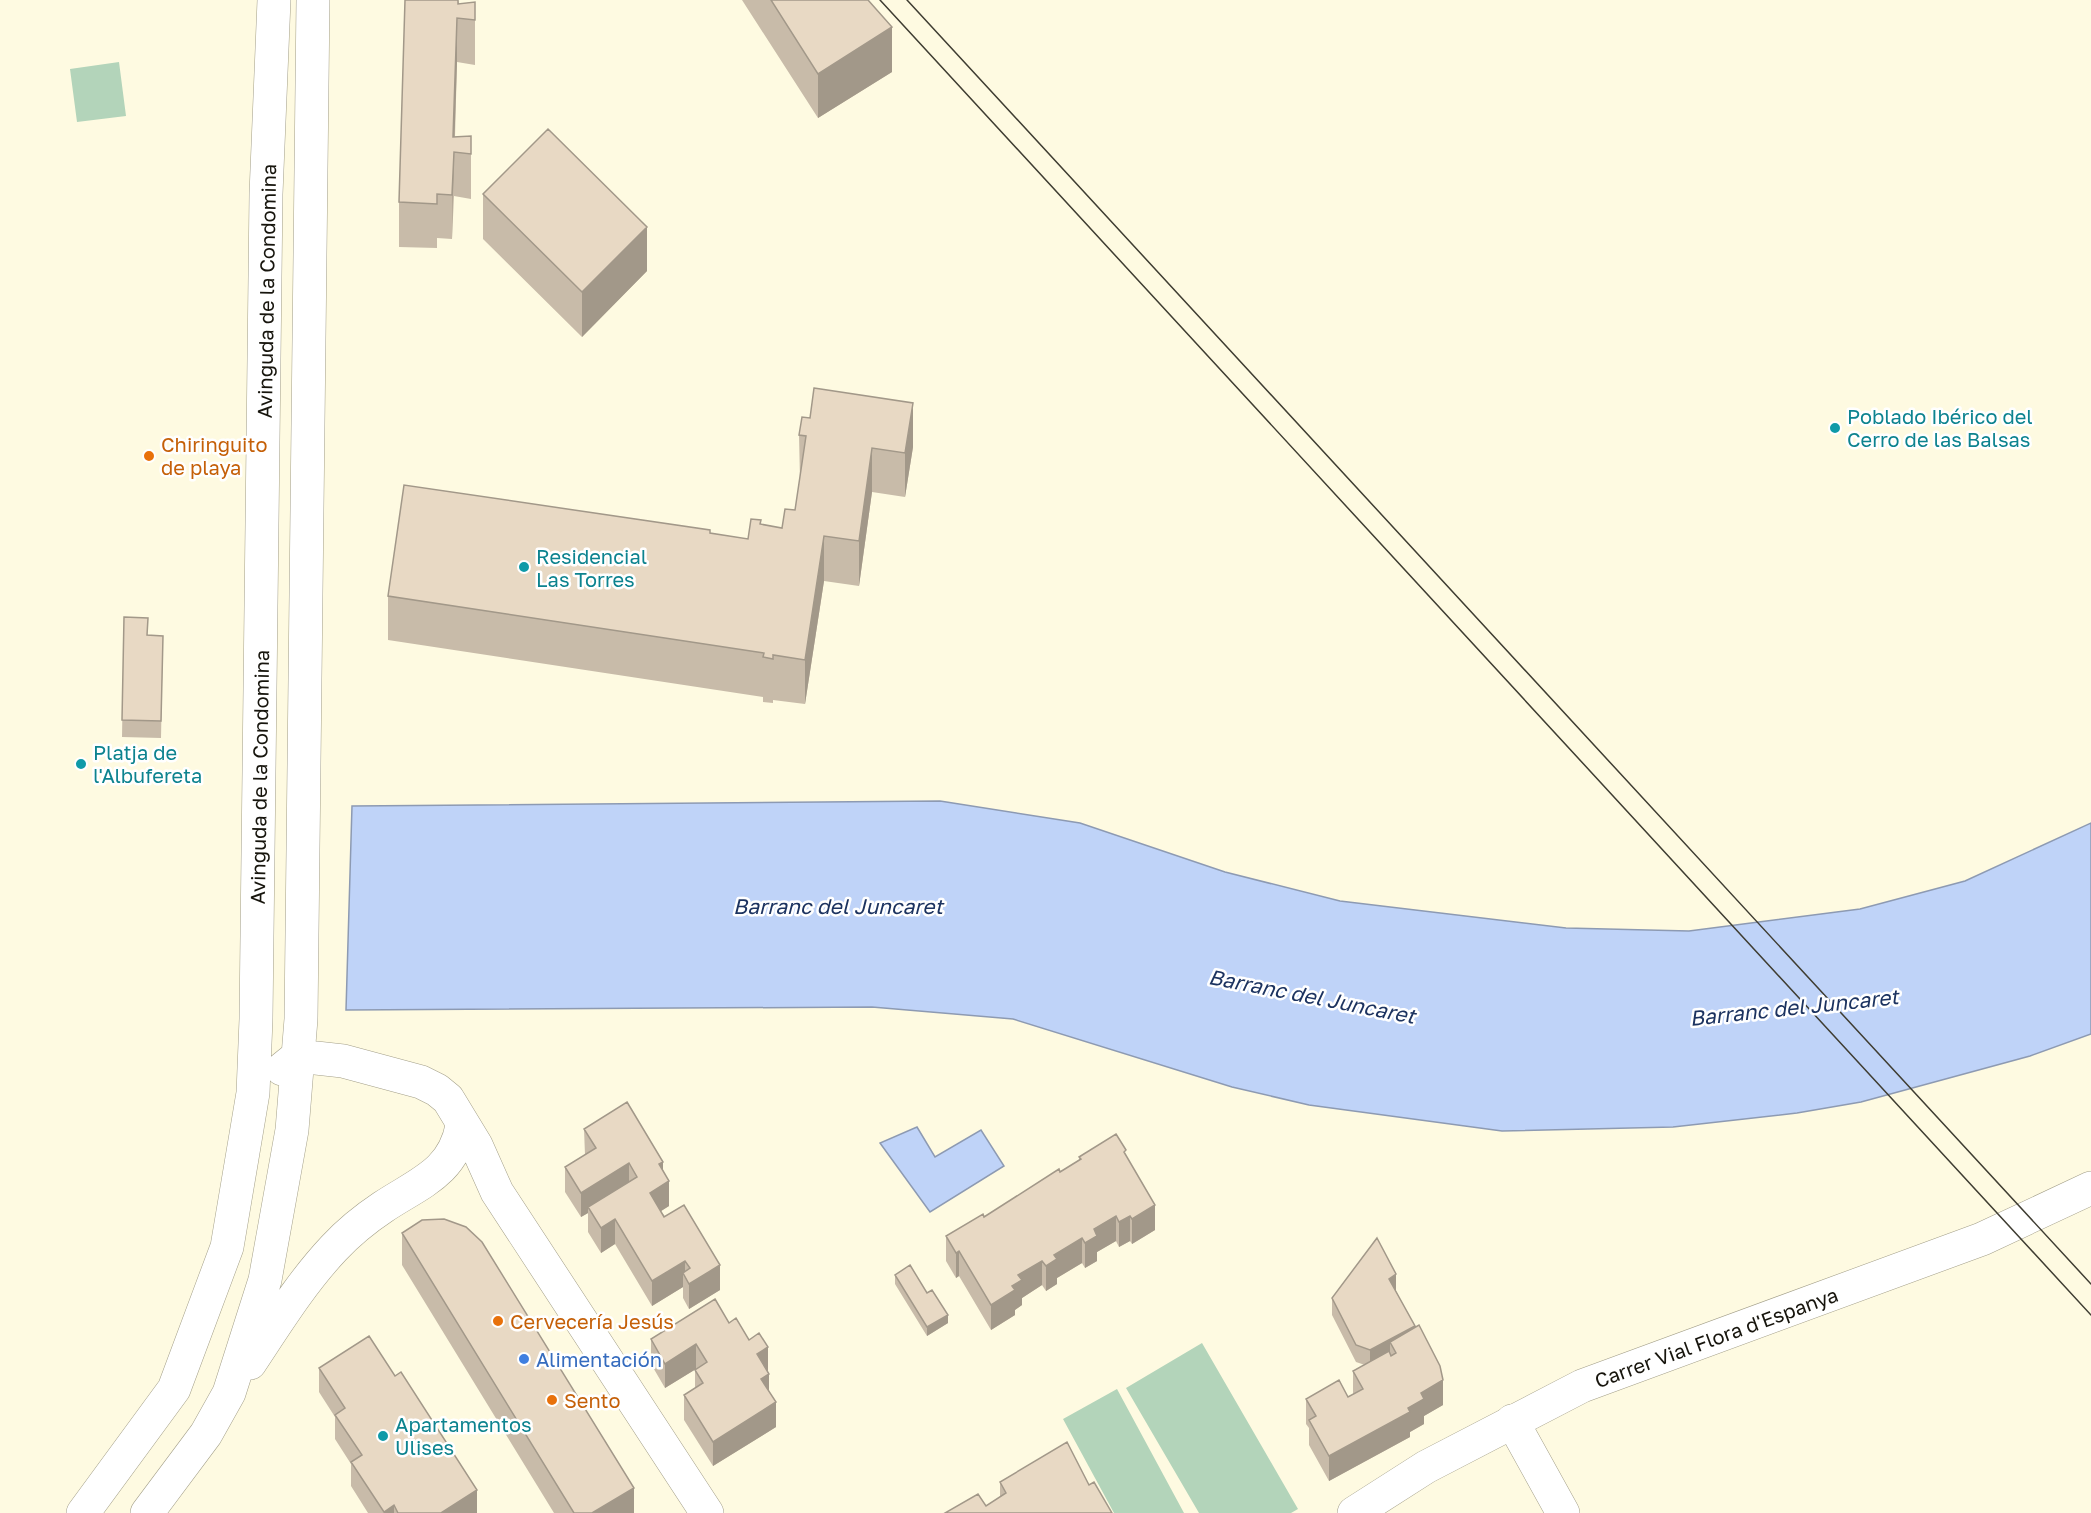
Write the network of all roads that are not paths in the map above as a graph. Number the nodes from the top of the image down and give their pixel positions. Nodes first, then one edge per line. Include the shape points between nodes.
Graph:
1 (274, 0) edge
2 (313, 0) edge
3 (298, 1056) junction
4 (253, 1094) junction
5 (462, 1126) junction
6 (439, 1171) junction
7 (2091, 1188) edge
8 (497, 1192) junction
9 (229, 1393) junction
10 (1512, 1421) junction
11 (82, 1513) edge
12 (147, 1513) edge
13 (707, 1513) edge
14 (1354, 1513) edge
15 (1563, 1513) edge

1 - 4 main road, Avinguda de la Condomina via 266,194
2 - 3 main road
3 - 4 main road
3 - 5 main road via 343,1061 422,1082 448,1099
3 - 9 main road via 292,1130 265,1280
4 - 11 main road, Avinguda de la Condomina via 227,1247 174,1389
5 - 6 main road via 453,1154
5 - 8 main road via 486,1163
6 - 8 main road via 471,1179
6 - 9 main road via 380,1209 334,1247 299,1290
7 - 10 main road, Carrer Vial Flora d'Espanya via 1982,1239 1582,1386
8 - 13 main road
9 - 12 main road via 206,1434
10 - 14 main road, Carrer Vial Flora d'Espanya via 1426,1467
10 - 15 main road

